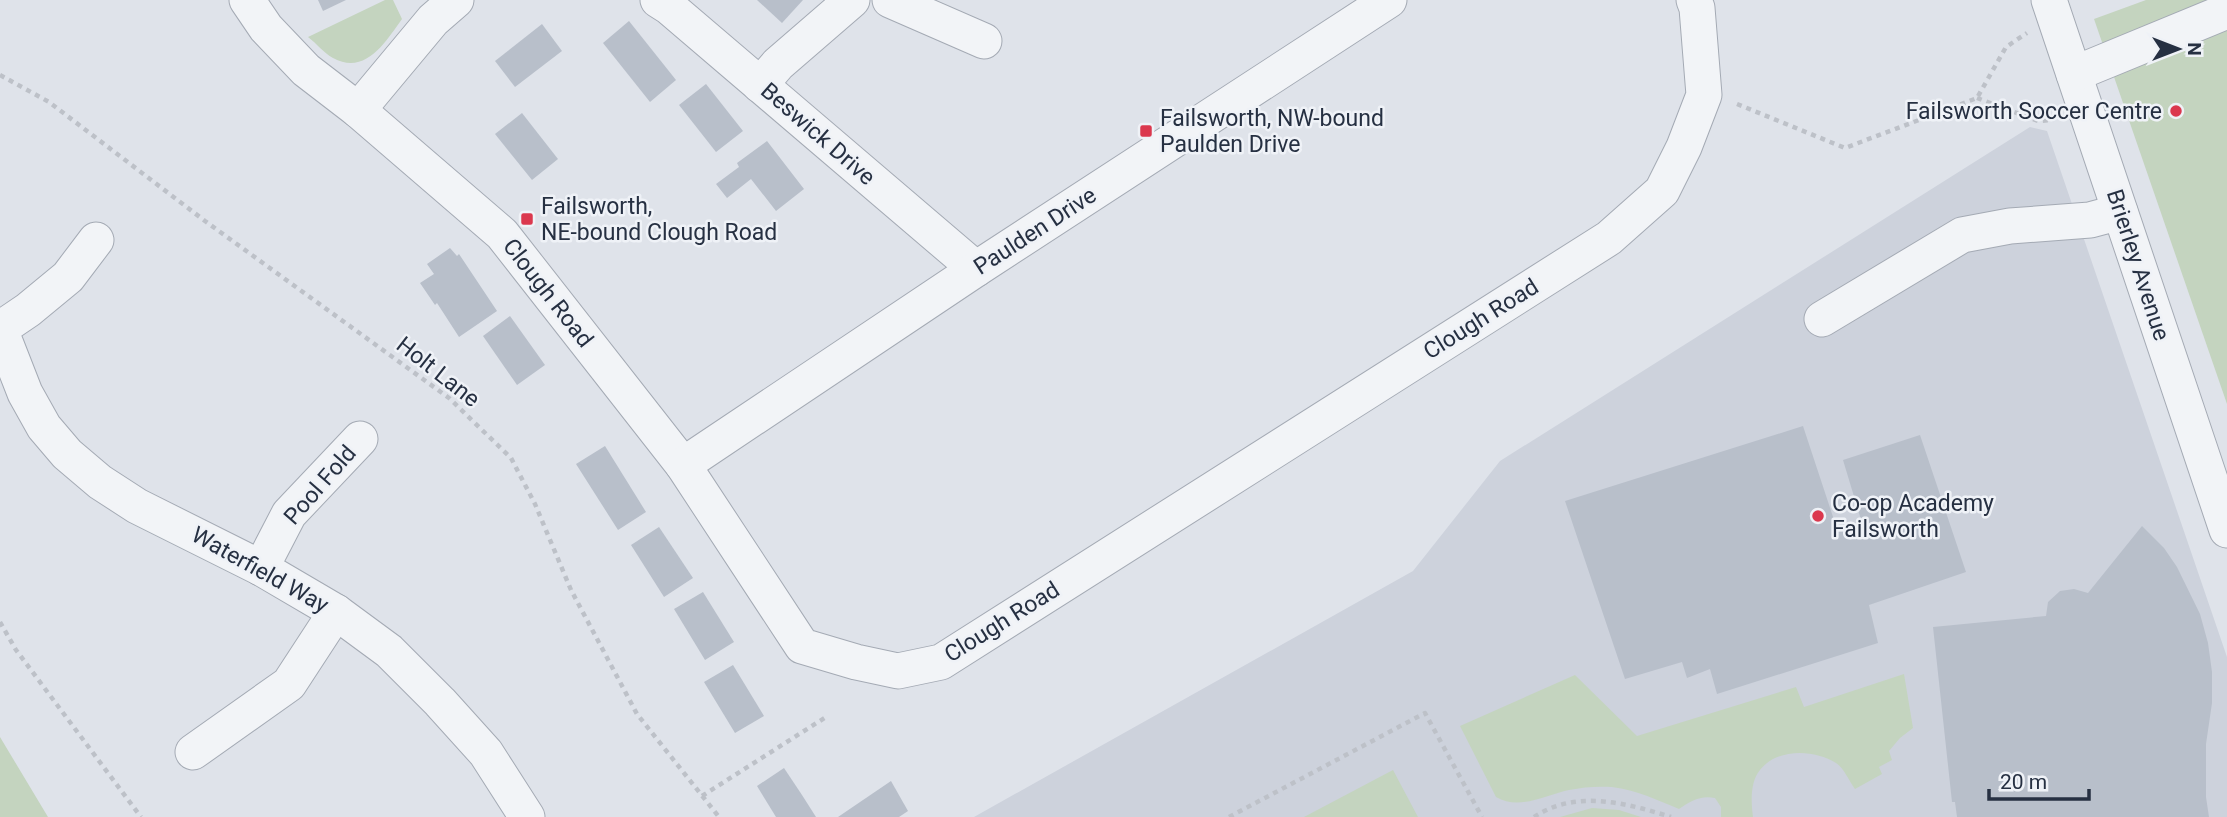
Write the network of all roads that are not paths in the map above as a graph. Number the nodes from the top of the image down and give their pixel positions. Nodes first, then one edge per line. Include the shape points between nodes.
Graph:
1 (247, 0) edge
2 (456, 0) edge
3 (658, 0) edge
4 (852, 0) edge
5 (890, 0) edge
6 (1389, 0) edge
7 (1694, 0) edge
8 (2051, 8) edge
9 (2227, 11) edge
10 (984, 41) dead end
11 (2074, 74) junction
12 (760, 85) junction
13 (358, 110) junction
14 (2120, 212) junction
15 (96, 240) dead end
16 (976, 269) junction
17 (1822, 319) dead end
18 (0, 329) edge
19 (360, 439) dead end
20 (683, 464) junction
21 (2227, 530) edge
22 (261, 568) junction
23 (336, 612) junction
24 (193, 752) dead end
25 (527, 817) edge

1 - 13 street, Clough Road via 306,70
2 - 13 street via 433,20
3 - 12 street, Beswick Drive
4 - 12 street
5 - 10 street
6 - 16 street, Paulden Drive
7 - 20 street, Clough Road via 1704,95 1662,191 1609,238 941,662 898,671 802,646
8 - 11 street, Brierley Avenue
9 - 11 street
11 - 14 street, Brierley Avenue
12 - 16 street, Beswick Drive
13 - 20 street, Clough Road via 502,234
14 - 17 street via 2090,220 1962,235
14 - 21 street, Brierley Avenue
15 - 18 street via 68,277
16 - 20 street, Paulden Drive
18 - 22 street, Waterfield Way via 25,393 44,427 67,454 137,506
19 - 22 street, Pool Fold via 289,514
22 - 23 street, Waterfield Way
23 - 24 street via 289,684
23 - 25 street, Waterfield Way via 389,651 440,702 486,753

